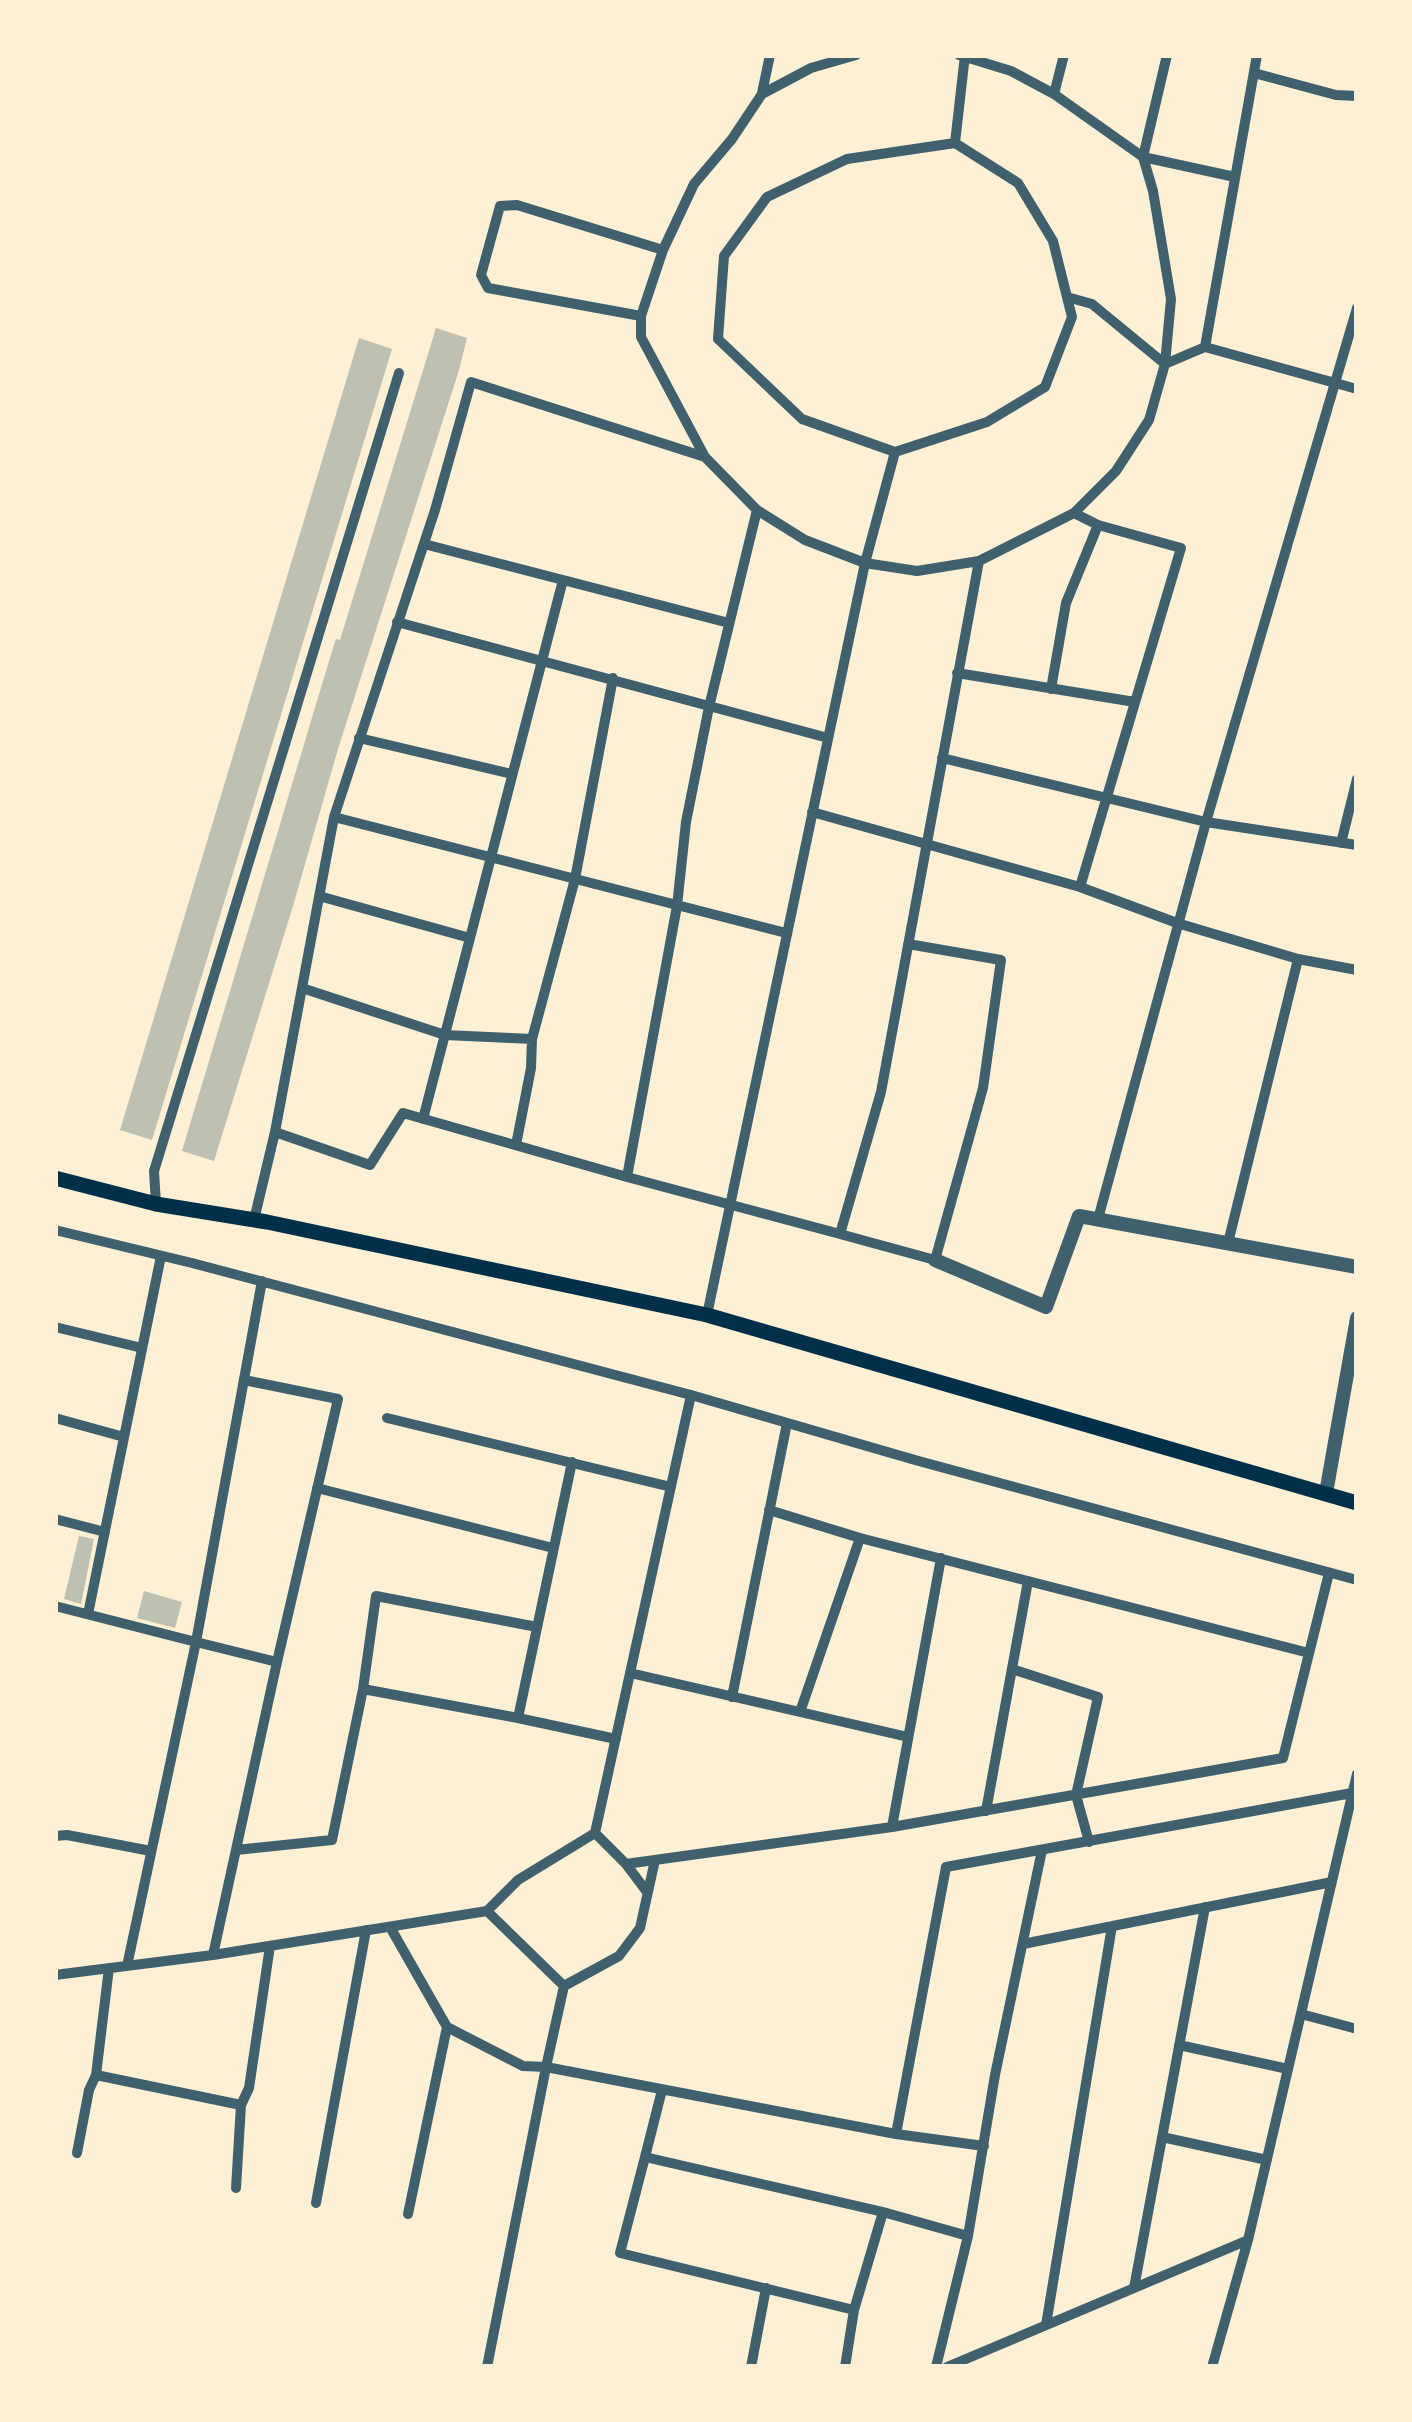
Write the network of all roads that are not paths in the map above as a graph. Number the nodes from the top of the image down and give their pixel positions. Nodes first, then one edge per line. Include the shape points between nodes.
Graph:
1 (770, 55) edge
2 (854, 55) edge
3 (963, 55) edge
4 (1064, 55) edge
5 (1167, 55) edge
6 (1257, 55) edge
7 (1254, 73) junction
8 (762, 94) junction
9 (1054, 94) junction
10 (1357, 96) edge
11 (956, 143) junction
12 (1143, 157) junction
13 (1235, 177) junction
14 (662, 250) junction
15 (1067, 297) junction
16 (1357, 308) edge
17 (641, 316) junction
18 (1206, 347) junction
19 (1165, 364) junction
20 (400, 373) dead end
21 (1337, 383) junction
22 (1357, 389) edge
23 (895, 452) junction
24 (705, 457) junction
25 (757, 510) junction
26 (1074, 512) junction
27 (1098, 526) junction
28 (424, 544) junction
29 (979, 561) junction
30 (865, 563) junction
31 (563, 580) junction
32 (397, 622) junction
33 (729, 623) junction
34 (542, 660) junction
35 (957, 673) junction
36 (613, 678) junction
37 (1051, 689) junction
38 (1135, 702) junction
39 (709, 708) junction
40 (359, 738) junction
41 (828, 738) junction
42 (942, 758) junction
43 (512, 774) junction
44 (1357, 779) edge
45 (1106, 798) junction
46 (812, 812) junction
47 (334, 817) junction
48 (1206, 822) junction
49 (1341, 842) junction
50 (926, 843) junction
51 (1357, 845) edge
52 (490, 858) junction
53 (575, 879) junction
54 (1080, 887) junction
55 (319, 896) junction
56 (676, 906) junction
57 (1177, 923) junction
58 (786, 933) junction
59 (470, 938) junction
60 (908, 944) junction
61 (1298, 959) junction
62 (1357, 970) edge
63 (302, 988) junction
64 (445, 1034) junction
65 (532, 1039) junction
66 (423, 1119) junction
67 (276, 1132) junction
68 (516, 1145) junction
69 (627, 1177) junction
70 (55, 1178) edge
71 (156, 1204) junction
72 (728, 1206) junction
73 (1098, 1219) junction
74 (254, 1220) junction
75 (55, 1230) edge
76 (840, 1234) junction
77 (1228, 1243) junction
78 (162, 1256) junction
79 (936, 1260) junction
80 (1357, 1267) edge
81 (262, 1281) junction
82 (706, 1315) junction
83 (1357, 1318) edge
84 (55, 1327) edge
85 (142, 1348) junction
86 (244, 1380) junction
87 (692, 1394) junction
88 (55, 1418) edge
89 (387, 1418) dead end
90 (787, 1422) junction
91 (124, 1438) junction
92 (572, 1462) junction
93 (671, 1486) junction
94 (318, 1488) junction
95 (1326, 1494) junction
96 (1357, 1503) edge
97 (769, 1510) junction
98 (55, 1519) edge
99 (105, 1532) junction
100 (860, 1538) junction
101 (553, 1548) junction
102 (942, 1558) junction
103 (1329, 1573) junction
104 (1357, 1580) edge
105 (1028, 1581) junction
106 (55, 1606) edge
107 (88, 1614) junction
108 (537, 1628) junction
109 (196, 1642) junction
110 (1309, 1653) junction
111 (277, 1662) junction
112 (1012, 1668) junction
113 (630, 1673) junction
114 (363, 1688) junction
115 (732, 1697) junction
116 (800, 1712) junction
117 (518, 1718) junction
118 (908, 1737) junction
119 (616, 1738) junction
120 (1357, 1774) edge
121 (1352, 1793) junction
122 (1076, 1795) junction
123 (986, 1810) junction
124 (892, 1827) junction
125 (595, 1833) junction
126 (55, 1836) edge
127 (1089, 1842) junction
128 (236, 1850) junction
129 (1042, 1850) junction
130 (151, 1851) junction
131 (654, 1860) junction
132 (626, 1864) junction
133 (1332, 1882) junction
134 (648, 1892) junction
135 (1206, 1907) junction
136 (487, 1911) junction
137 (1112, 1926) junction
138 (390, 1927) junction
139 (366, 1930) junction
140 (1022, 1944) junction
141 (270, 1946) junction
142 (213, 1956) junction
143 (126, 1966) junction
144 (109, 1968) junction
145 (55, 1975) edge
146 (564, 1986) junction
147 (1301, 2014) junction
148 (447, 2027) junction
149 (1357, 2029) edge
150 (1179, 2045) junction
151 (546, 2067) junction
152 (1288, 2069) junction
153 (96, 2075) junction
154 (662, 2090) junction
155 (241, 2105) junction
156 (896, 2134) junction
157 (1162, 2137) junction
158 (984, 2146) junction
159 (77, 2153) dead end
160 (645, 2158) junction
161 (1267, 2160) junction
162 (236, 2188) dead end
163 (316, 2202) dead end
164 (883, 2212) junction
165 (408, 2214) dead end
166 (968, 2236) junction
167 (1248, 2240) junction
168 (766, 2288) junction
169 (1134, 2288) junction
170 (854, 2310) junction
171 (1046, 2325) junction
172 (487, 2367) edge
173 (751, 2367) edge
174 (845, 2367) edge
175 (936, 2367) edge
176 (947, 2367) edge
177 (1212, 2367) edge

1 - 8 street
2 - 8 street via 810,68
3 - 9 street via 1011,70
3 - 11 street
4 - 9 street
5 - 12 street
6 - 7 street
7 - 10 street
7 - 13 street
8 - 14 street via 694,184
9 - 12 street
11 - 15 street via 1018,183 1053,241
11 - 23 street via 846,159 766,197 724,256 718,338 802,419
12 - 13 street
12 - 19 street via 1171,299
13 - 18 street
14 - 17 street
14 - 17 street via 517,205 500,206 481,276 488,288
15 - 19 street via 1092,304
15 - 23 street via 1072,318 1045,387 987,422
16 - 21 street
17 - 24 street via 652,364
18 - 19 street
18 - 21 street
19 - 26 street via 1149,420 1116,471
20 - 71 street via 154,1171
21 - 22 street
21 - 48 street
23 - 30 street
24 - 25 street
24 - 28 street via 471,382
25 - 30 street via 805,540
25 - 33 street
26 - 27 street
26 - 29 street
27 - 37 street via 1066,602
27 - 38 street via 1181,548
28 - 31 street
28 - 32 street
29 - 30 street via 917,570
29 - 35 street
30 - 41 street
31 - 33 street
31 - 34 street
32 - 34 street
32 - 40 street
33 - 39 street
34 - 36 street
34 - 43 street
35 - 37 street
35 - 42 street
36 - 39 street
36 - 53 street
37 - 38 street
38 - 45 street
39 - 41 street
39 - 56 street
40 - 43 street
40 - 47 street
41 - 46 street
42 - 45 street
42 - 50 street
43 - 52 street
44 - 49 street
45 - 48 street
45 - 54 street
46 - 50 street
46 - 58 street
47 - 52 street
47 - 55 street
48 - 49 street
48 - 57 street
49 - 51 street
50 - 54 street
50 - 60 street
52 - 53 street
52 - 59 street
53 - 56 street
53 - 65 street
54 - 57 street
55 - 59 street
55 - 63 street
56 - 58 street
56 - 69 street
57 - 61 street
57 - 73 street
58 - 72 street
59 - 64 street
60 - 76 street via 881,1092
60 - 79 street via 1001,960 983,1088
61 - 62 street
61 - 77 street
63 - 64 street
63 - 67 street
64 - 65 street
64 - 66 street
65 - 68 street
66 - 67 street via 403,1114 370,1164
66 - 68 street
67 - 74 street
68 - 69 street
69 - 72 street
70 - 71 main road
71 - 74 main road
72 - 76 street
72 - 82 street
73 - 77 street
73 - 79 street via 1079,1216 1046,1307
74 - 82 main road
75 - 78 street
76 - 79 street
77 - 80 street
78 - 81 street
78 - 85 street
81 - 86 street
81 - 87 street
82 - 95 main road
83 - 95 street
84 - 85 street
85 - 91 street
86 - 94 street via 338,1399
86 - 109 street
87 - 90 street
87 - 93 street
88 - 91 street
89 - 92 street
90 - 97 street
90 - 103 street
91 - 99 street
92 - 93 street
92 - 101 street
93 - 113 street
94 - 101 street
94 - 111 street
95 - 96 main road
97 - 100 street
97 - 115 street
98 - 99 street
99 - 107 street
100 - 102 street
100 - 116 street
101 - 108 street
102 - 105 street
102 - 118 street
103 - 104 street
103 - 110 street
105 - 110 street
105 - 112 street
106 - 107 street
107 - 109 street
108 - 114 street via 376,1596
108 - 117 street
109 - 111 street
109 - 130 street
110 - 122 street via 1283,1758
111 - 128 street
112 - 122 street via 1098,1697
112 - 123 street
113 - 115 street
113 - 119 street
114 - 117 street
114 - 128 street via 332,1840
115 - 116 street
116 - 118 street
117 - 119 street
118 - 124 street
119 - 125 street
120 - 121 street
121 - 127 street
121 - 133 street
122 - 123 street
122 - 127 street
123 - 124 street
124 - 131 street
125 - 132 street
125 - 136 street via 518,1880
126 - 130 street
127 - 129 street
128 - 142 street
129 - 140 street
129 - 156 street via 946,1867
130 - 143 street
131 - 132 street
131 - 134 street
132 - 134 street
133 - 135 street
133 - 147 street
134 - 146 street via 640,1928 618,1956
135 - 137 street
135 - 150 street
136 - 138 street
136 - 146 street
137 - 140 street
137 - 171 street
138 - 139 street
138 - 148 street
139 - 141 street
139 - 163 street
140 - 158 street
141 - 142 street
141 - 155 street
142 - 143 street
143 - 144 street
144 - 145 street
144 - 153 street
146 - 151 street
147 - 149 street
147 - 152 street
148 - 151 street via 523,2066
148 - 165 street
150 - 152 street
150 - 157 street
151 - 154 street
151 - 172 street
152 - 161 street
153 - 155 street
153 - 159 street
154 - 156 street
154 - 160 street
155 - 162 street
156 - 158 street
157 - 161 street
157 - 169 street
158 - 166 street
160 - 164 street
160 - 168 street via 620,2253
161 - 167 street
164 - 166 street
164 - 170 street
166 - 175 street
167 - 169 street
167 - 177 street
168 - 170 street
168 - 173 street
169 - 171 street
170 - 174 street
171 - 176 street

